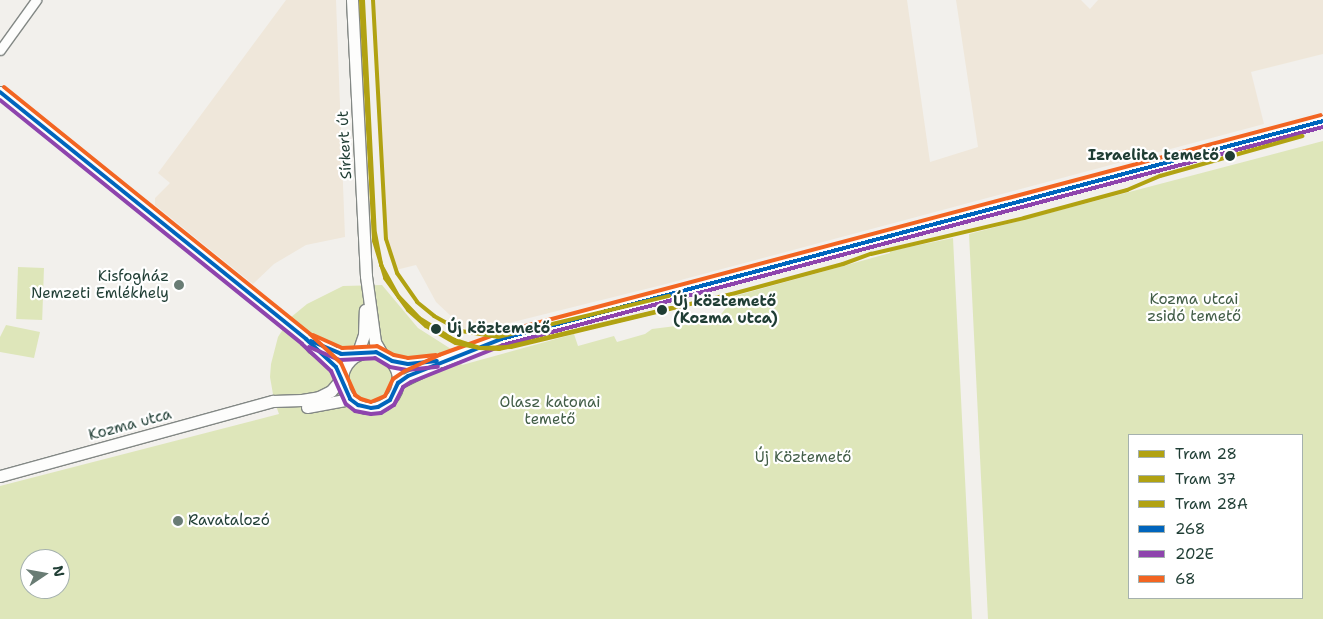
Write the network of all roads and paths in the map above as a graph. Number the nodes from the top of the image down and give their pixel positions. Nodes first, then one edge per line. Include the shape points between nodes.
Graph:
1 (36, 0) edge
2 (352, 0) edge
3 (0, 50) edge
4 (0, 92) edge
5 (1323, 121) edge
6 (367, 289) junction
7 (306, 340) junction
8 (357, 354) junction
9 (387, 358) junction
10 (440, 361) junction
11 (342, 378) junction
12 (398, 382) junction
13 (350, 399) junction
14 (267, 404) junction
15 (0, 476) edge

1 - 3 street
2 - 6 street, Sírkert út
4 - 7 street
5 - 10 street via 586,315
6 - 8 street, Sírkert út via 364,335
6 - 9 street, Sírkert út via 375,342
7 - 8 street via 335,353
7 - 11 street via 332,362
8 - 9 street via 371,351
8 - 11 street, Kozma utca via 345,366
9 - 10 street via 408,364
9 - 12 street via 398,374
10 - 12 street
11 - 13 street
11 - 14 street, Kozma utca via 331,391 319,397
12 - 13 street via 390,400 378,407 364,407
13 - 14 street, Kozma utca via 308,407
14 - 15 street, Kozma utca

